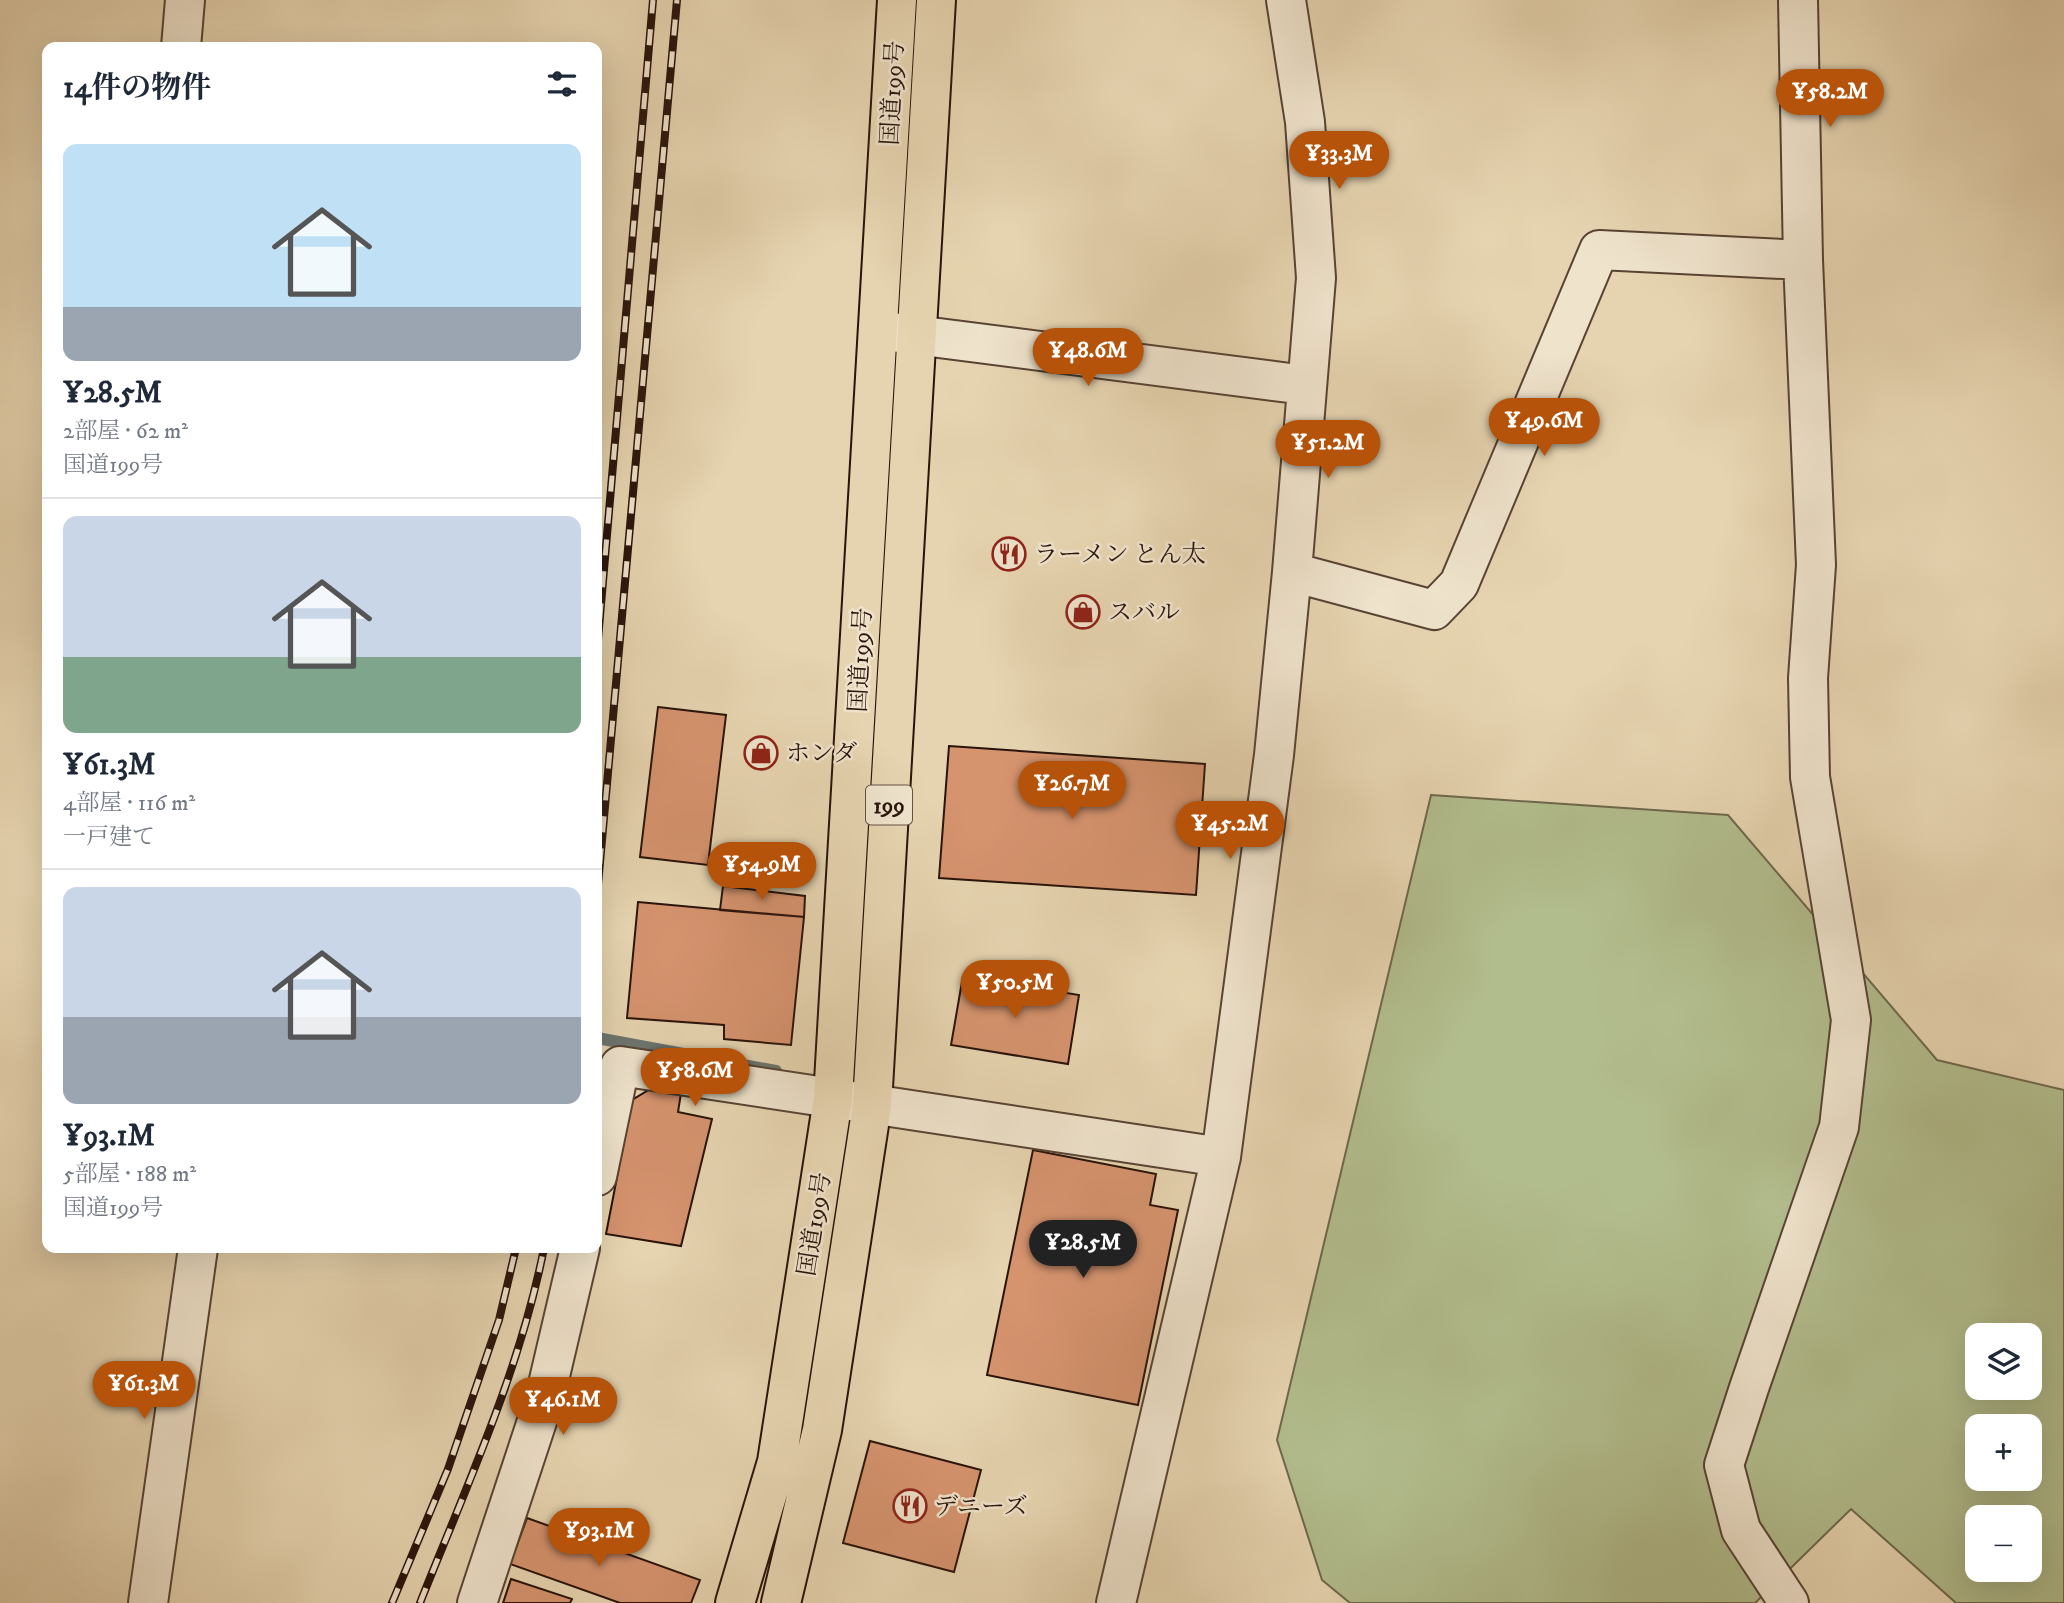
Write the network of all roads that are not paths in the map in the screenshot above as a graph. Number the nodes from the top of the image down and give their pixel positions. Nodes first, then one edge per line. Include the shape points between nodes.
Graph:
1 (186, 0) edge
2 (897, 0) edge
3 (936, 0) edge
4 (1286, 0) edge
5 (1798, 0) edge
6 (182, 42) edge
7 (1803, 260) junction
8 (898, 334) junction
9 (1305, 385) junction
10 (1292, 572) junction
11 (833, 1099) junction
12 (872, 1105) junction
13 (602, 1152) edge
14 (1221, 1157) junction
15 (197, 1253) edge
16 (579, 1253) edge
17 (148, 1603) edge
18 (477, 1603) edge
19 (735, 1603) edge
20 (781, 1603) edge
21 (1116, 1603) edge
22 (1789, 1603) edge

1 - 6 street
2 - 8 highway, 国道199号 / 199
3 - 8 highway, 国道199号 / 199
4 - 9 street via 1305,122 1316,278
5 - 7 street
7 - 10 street via 1599,250 1459,584 1434,610
7 - 22 street via 1816,565 1808,678 1810,777 1851,1020 1839,1126 1724,1465 1741,1530
8 - 9 street
8 - 11 highway, 国道199号 / 199
8 - 12 highway, 国道199号 / 199
9 - 10 street
10 - 14 street via 1274,755
11 - 12 street
11 - 13 street via 620,1066
11 - 19 highway, 国道199号 / 199 via 777,1462
12 - 14 street
12 - 20 highway, 国道199号 / 199 via 822,1430
14 - 21 street
15 - 17 street
16 - 18 street via 545,1396

